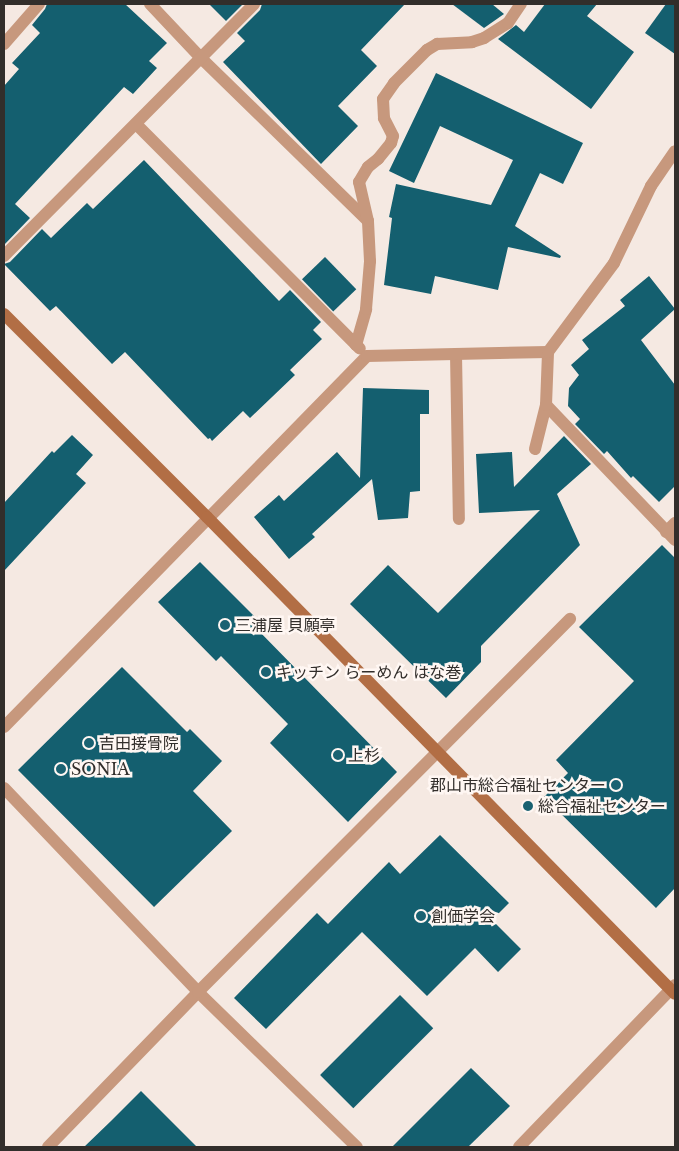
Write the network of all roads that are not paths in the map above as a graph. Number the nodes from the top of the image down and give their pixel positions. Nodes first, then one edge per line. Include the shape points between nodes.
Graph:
1 (39, 4) edge
2 (150, 4) edge
3 (254, 4) edge
4 (521, 4) edge
5 (4, 44) edge
6 (201, 58) junction
7 (136, 124) junction
8 (675, 151) edge
9 (368, 221) junction
10 (4, 256) edge
11 (4, 314) edge
12 (356, 345) junction
13 (548, 352) junction
14 (456, 354) junction
15 (367, 356) junction
16 (546, 406) junction
17 (535, 449) dead end
18 (207, 517) junction
19 (459, 519) dead end
20 (672, 532) edge
21 (570, 620) dead end
22 (4, 727) edge
23 (437, 752) junction
24 (4, 788) edge
25 (674, 989) edge
26 (198, 992) junction
27 (48, 1147) edge
28 (357, 1147) edge
29 (519, 1147) edge

1 - 5 street
2 - 6 street
3 - 6 street
4 - 9 street via 508,23 490,35 472,42 437,44 426,50 394,83 383,99 382,107 393,136 391,143 368,167 359,182
6 - 7 street
6 - 9 street
7 - 10 street
7 - 12 street
8 - 13 street via 651,186 614,263
9 - 12 street via 370,261 366,309
11 - 18 street
12 - 15 street
13 - 14 street
13 - 16 street
14 - 15 street
14 - 19 street
15 - 18 street
16 - 17 street
16 - 20 street
18 - 22 street
18 - 23 street
21 - 23 street
23 - 25 street
23 - 26 street
24 - 26 street
25 - 29 street
26 - 27 street
26 - 28 street

